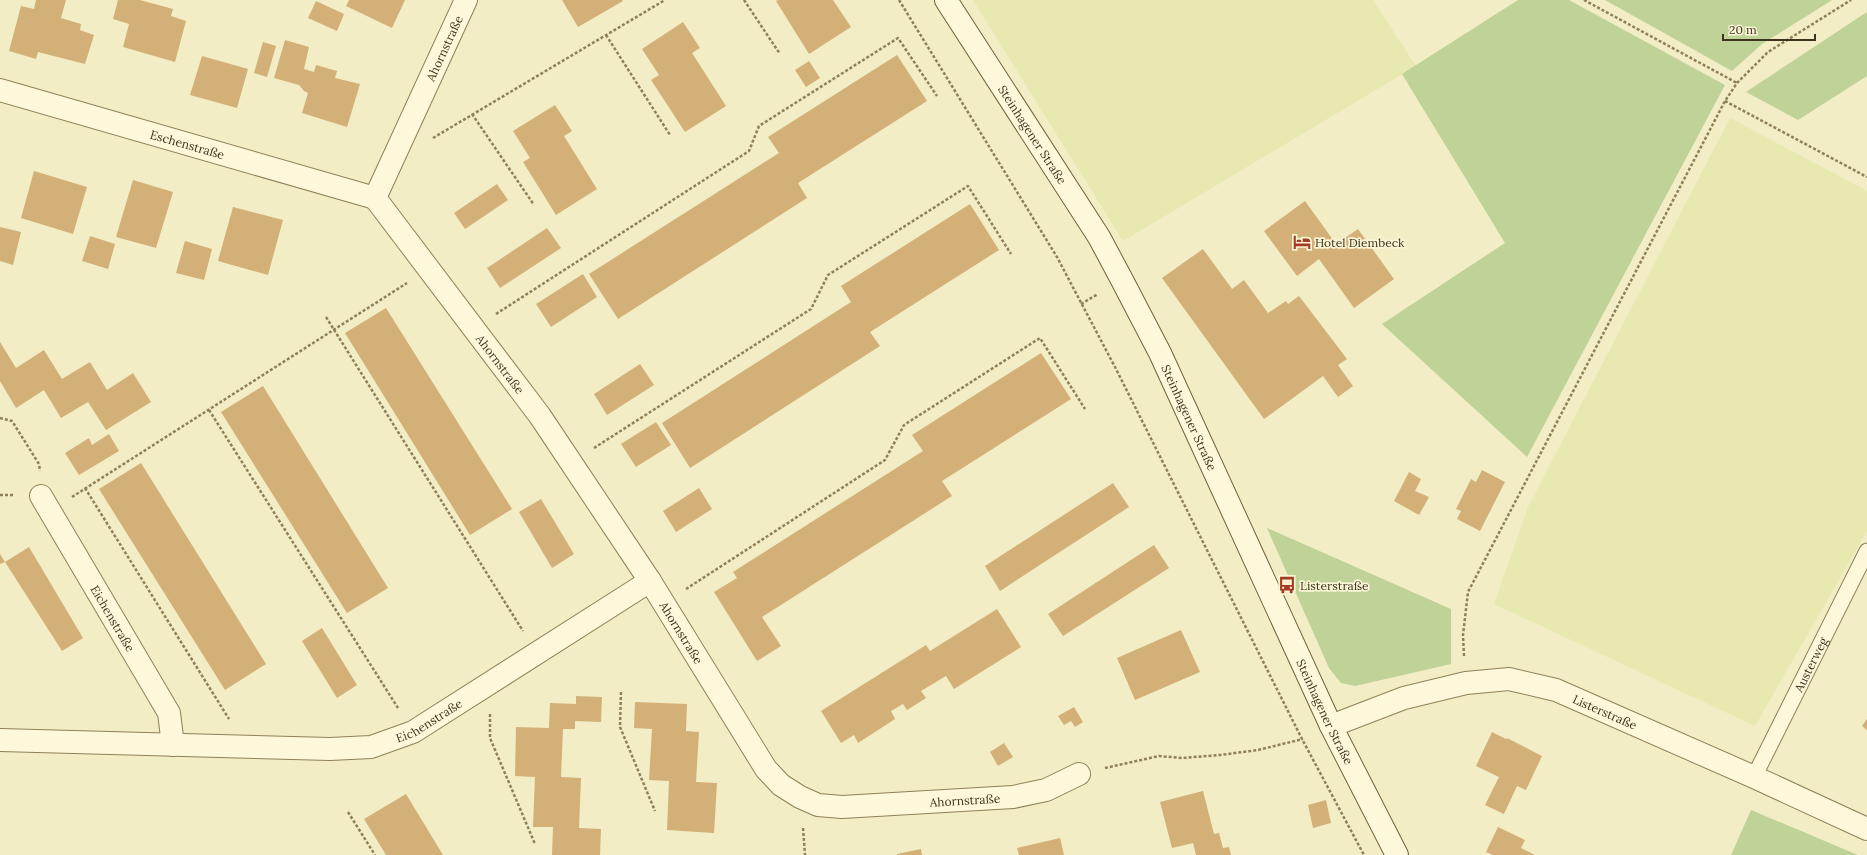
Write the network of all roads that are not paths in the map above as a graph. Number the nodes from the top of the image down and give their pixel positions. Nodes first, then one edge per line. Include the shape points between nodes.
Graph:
1 (466, 0) edge
2 (946, 0) edge
3 (0, 90) edge
4 (375, 198) junction
5 (46, 503) road end
6 (1867, 551) edge
7 (650, 581) junction
8 (1330, 726) junction
9 (0, 740) edge
10 (173, 745) junction
11 (1079, 774) road end
12 (1754, 777) junction
13 (1867, 829) edge
14 (1397, 855) edge

1 - 4 street, Ahornstraße
2 - 8 street, Steinhagener Straße via 1099,237 1160,353
3 - 4 street, Eschenstraße
4 - 7 street, Ahornstraße via 540,416
5 - 10 street, Eichenstraße via 169,713
6 - 12 lane, Austerweg
7 - 10 street, Eichenstraße via 414,732 371,747 330,749
7 - 11 street, Ahornstraße via 766,770 781,785 818,805 842,807 1013,797 1046,790
8 - 12 street, Listerstraße via 1404,698 1466,683 1509,679 1556,690
8 - 14 street, Steinhagener Straße
9 - 10 street, Eichenstraße
12 - 13 street, Listerstraße

